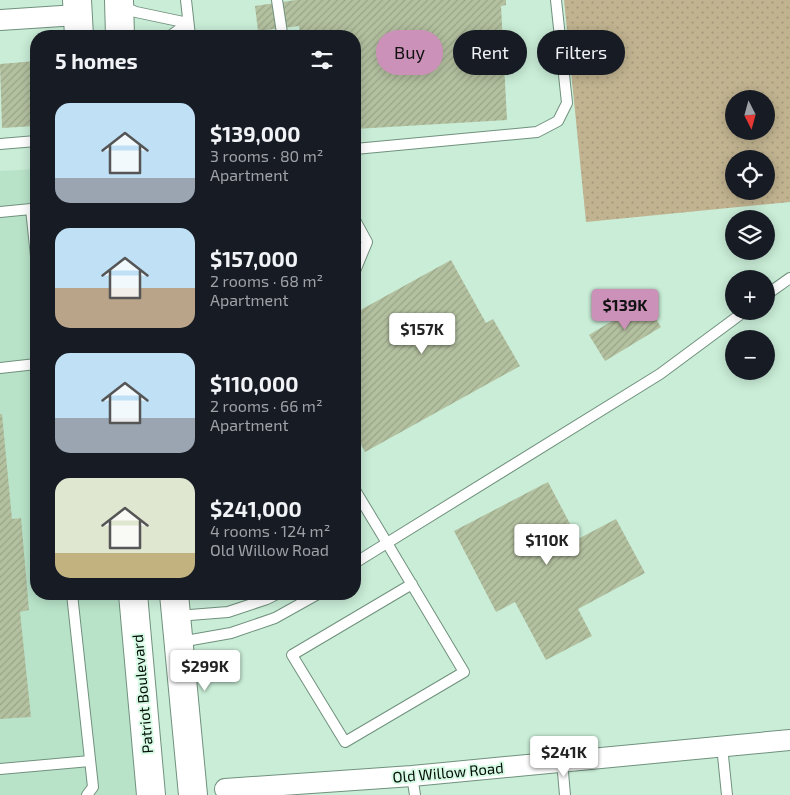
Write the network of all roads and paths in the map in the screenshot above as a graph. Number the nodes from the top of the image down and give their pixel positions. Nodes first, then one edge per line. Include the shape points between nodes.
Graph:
1 (186, 0) edge
2 (277, 0) edge
3 (556, 0) edge
4 (119, 2) edge
5 (78, 17) edge
6 (0, 20) edge
7 (188, 23) junction
8 (120, 30) edge
9 (178, 30) edge
10 (189, 30) edge
11 (282, 30) edge
12 (30, 142) edge
13 (0, 144) edge
14 (361, 148) edge
15 (30, 209) edge
16 (0, 212) edge
17 (361, 231) edge
18 (361, 256) edge
19 (790, 278) edge
20 (775, 289) edge
21 (733, 320) edge
22 (30, 365) edge
23 (0, 368) edge
24 (361, 500) edge
25 (387, 543) junction
26 (361, 559) edge
27 (412, 584) junction
28 (73, 600) edge
29 (134, 600) edge
30 (264, 600) edge
31 (307, 600) edge
32 (176, 617) edge
33 (790, 740) edge
34 (722, 746) junction
35 (90, 761) junction
36 (562, 761) junction
37 (0, 769) edge
38 (414, 785) edge
39 (337, 788) edge
40 (225, 789) dead end
41 (88, 795) edge
42 (151, 795) edge
43 (192, 795) edge
44 (565, 795) edge
45 (726, 795) edge

1 - 7 lane
2 - 11 lane
3 - 14 lane via 566,103 558,121 537,132
4 - 7 lane via 136,12
4 - 8 main road
5 - 6 street
7 - 9 lane
7 - 10 lane
12 - 13 lane
15 - 16 lane
17 - 18 lane via 367,242
19 - 20 lane
21 - 25 lane via 660,374
22 - 23 lane
24 - 25 lane
25 - 26 lane
25 - 27 lane
27 - 27 lane via 464,672 345,742 292,655
28 - 35 lane
29 - 42 main road, Patriot Boulevard
30 - 32 lane via 228,612
31 - 32 lane via 274,618 231,633
32 - 43 main road
33 - 34 street, Old Willow Road
34 - 36 street, Old Willow Road
34 - 45 lane
35 - 37 lane
35 - 41 lane via 93,787
36 - 38 street, Old Willow Road
36 - 44 lane
38 - 39 street, Old Willow Road
39 - 40 street, Old Willow Road

